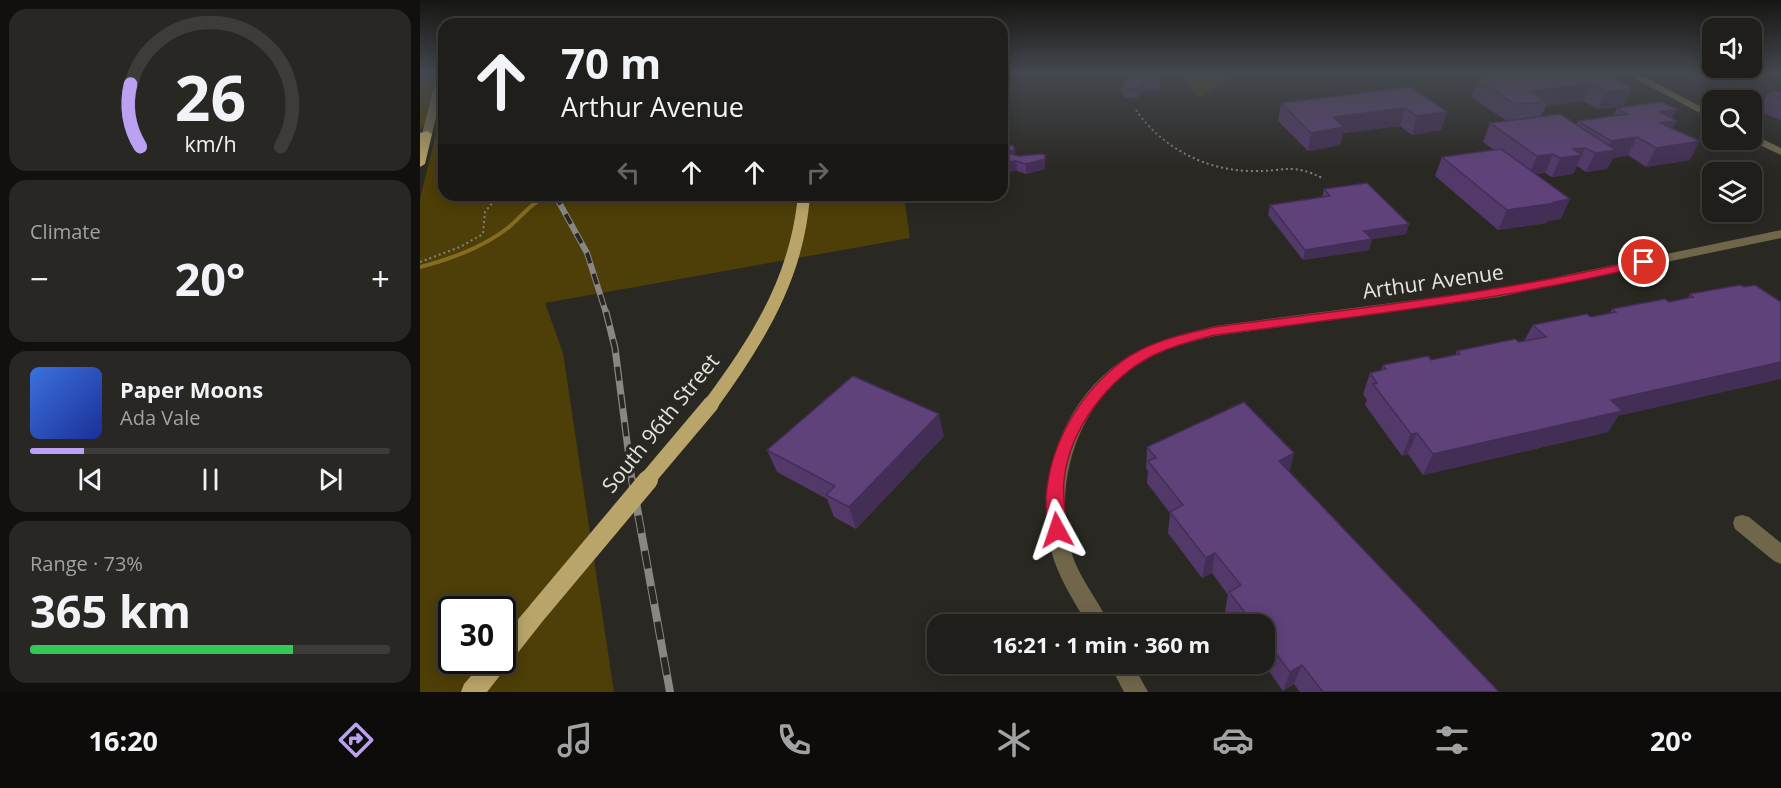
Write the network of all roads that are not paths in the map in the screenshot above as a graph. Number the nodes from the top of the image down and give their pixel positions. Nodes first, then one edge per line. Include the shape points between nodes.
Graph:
1 (433, 105) edge
2 (424, 135) edge
3 (1762, 142) edge
4 (1781, 152) edge
5 (420, 164) edge
6 (803, 201) edge
7 (1781, 234) edge
8 (1742, 523) dead end
9 (1781, 555) edge
10 (1092, 614) edge
11 (516, 638) edge
12 (487, 674) edge
13 (1126, 674) edge
14 (472, 692) edge
15 (1137, 692) edge

1 - 2 street
2 - 5 main road
3 - 4 street
6 - 11 main road, South 96th Street, bridge via 796,252 774,305 738,368
7 - 10 street, Arthur Avenue via 1498,293 1215,331 1148,352 1102,387 1079,418 1064,446 1055,480 1059,545 1067,570
8 - 9 street
12 - 14 main road
13 - 15 street

